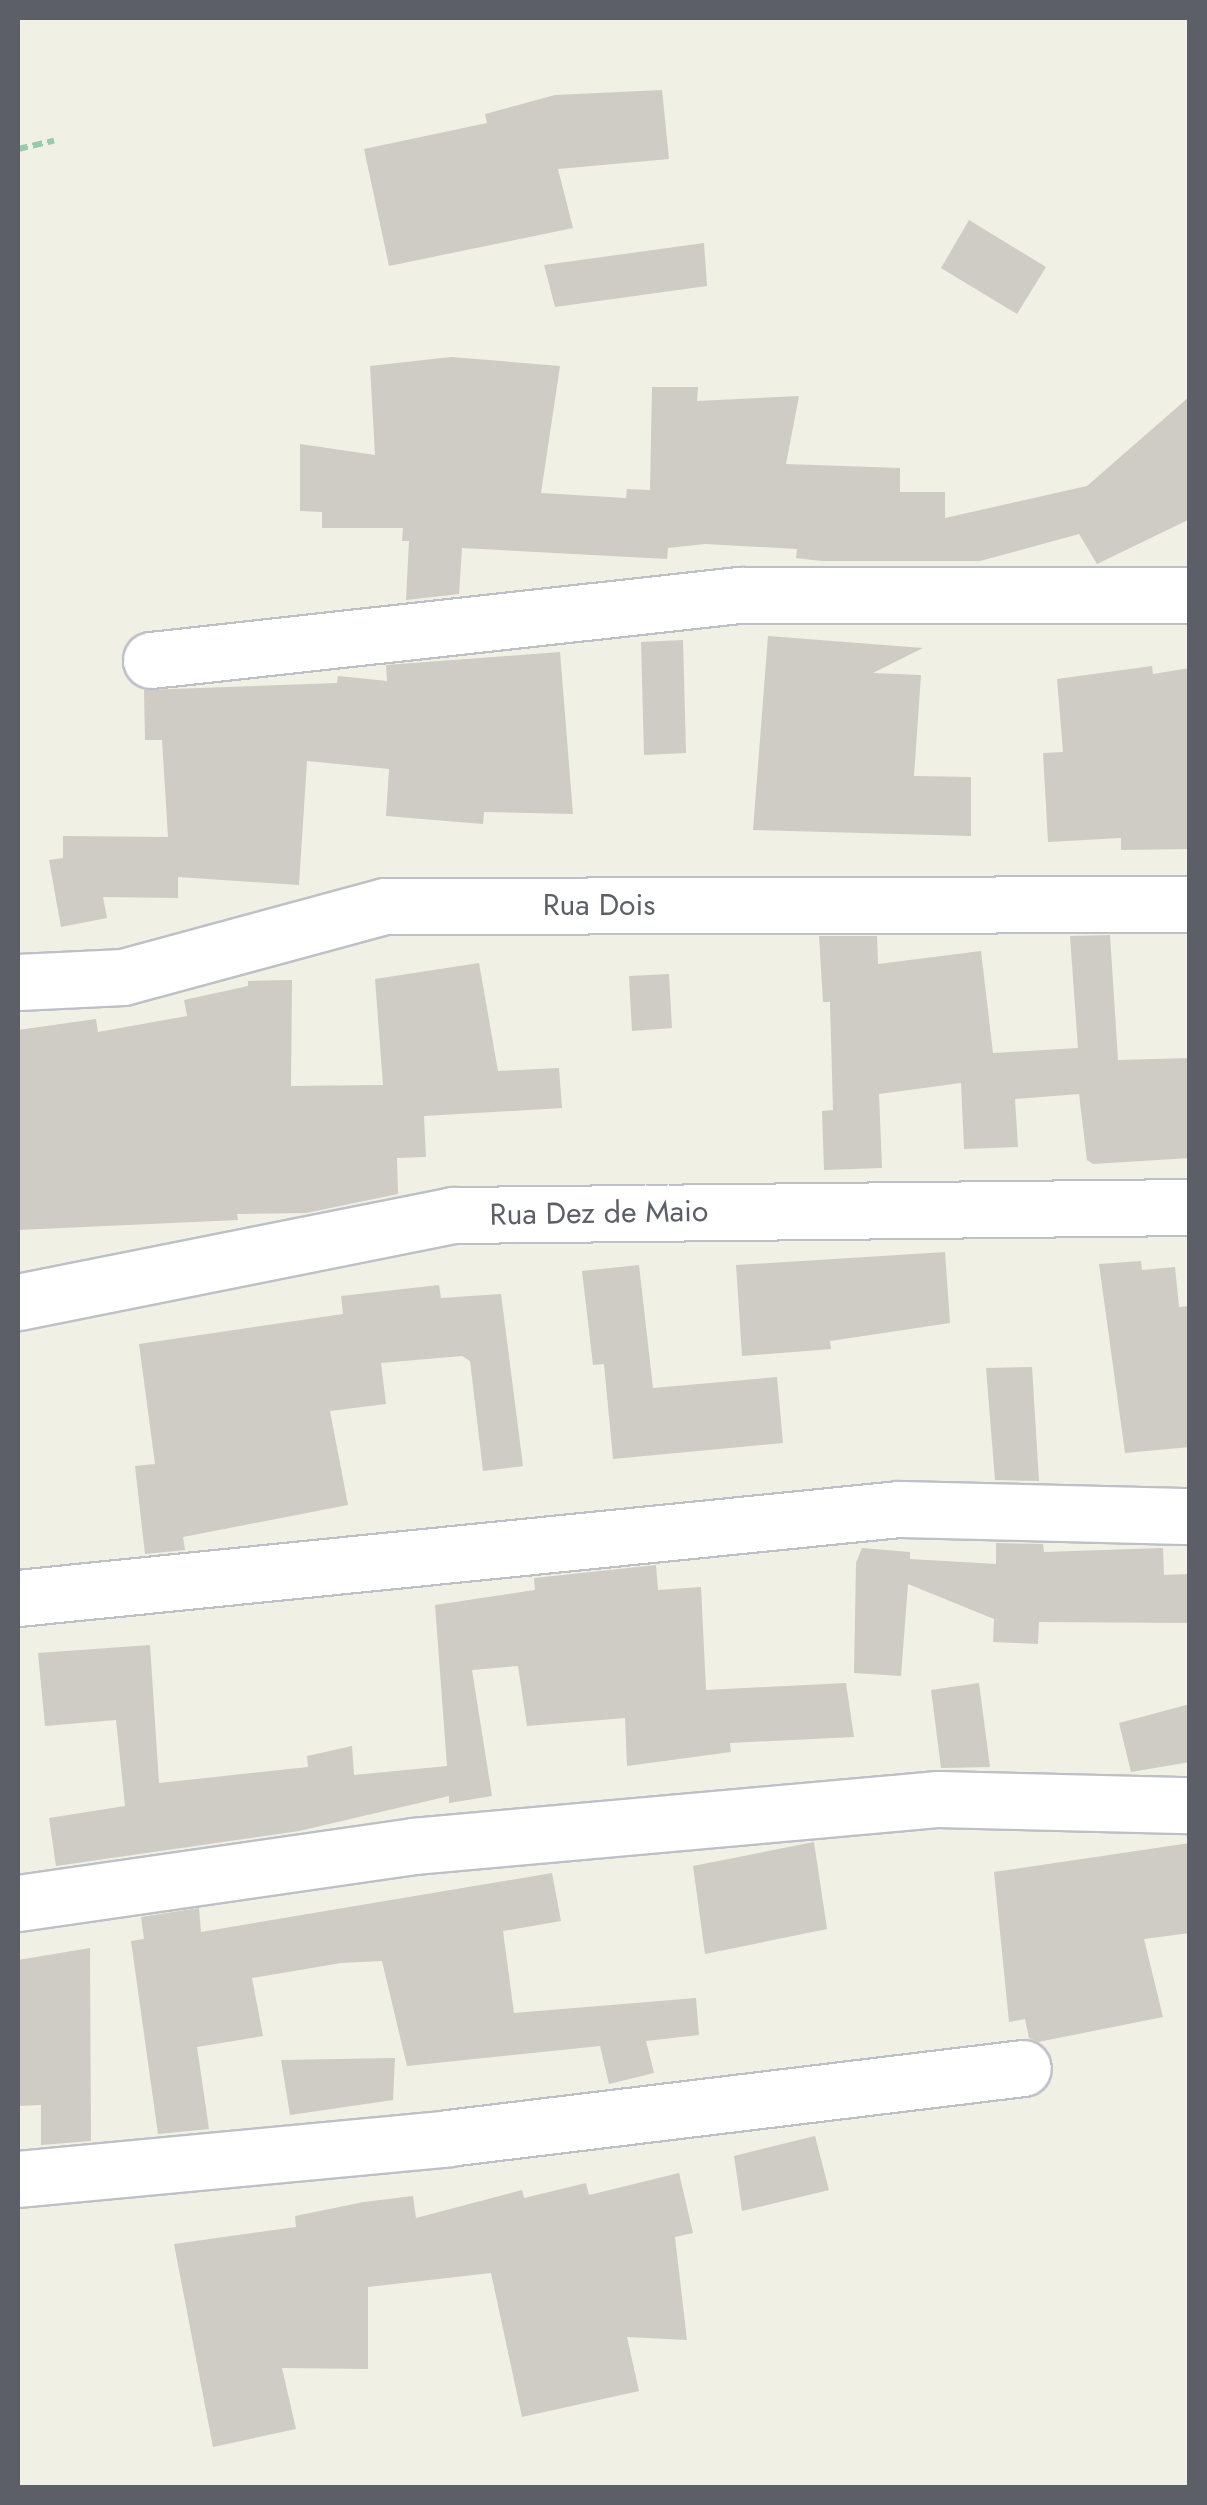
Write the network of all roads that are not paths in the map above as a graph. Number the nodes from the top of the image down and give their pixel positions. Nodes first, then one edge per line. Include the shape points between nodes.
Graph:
1 (1190, 595) edge
2 (151, 660) dead end
3 (1190, 904) edge
4 (18, 982) edge
5 (1190, 1207) edge
6 (18, 1302) edge
7 (1190, 1516) edge
8 (18, 1598) edge
9 (1190, 1805) edge
10 (18, 1903) edge
11 (1023, 2068) dead end
12 (18, 2179) edge

1 - 2 street via 739,595
3 - 4 street, Rua Dois via 385,906 123,977
5 - 6 street, Rua Dez de Maio via 453,1214
7 - 8 street via 900,1509
9 - 10 street via 938,1798 412,1846
11 - 12 street via 448,2138

